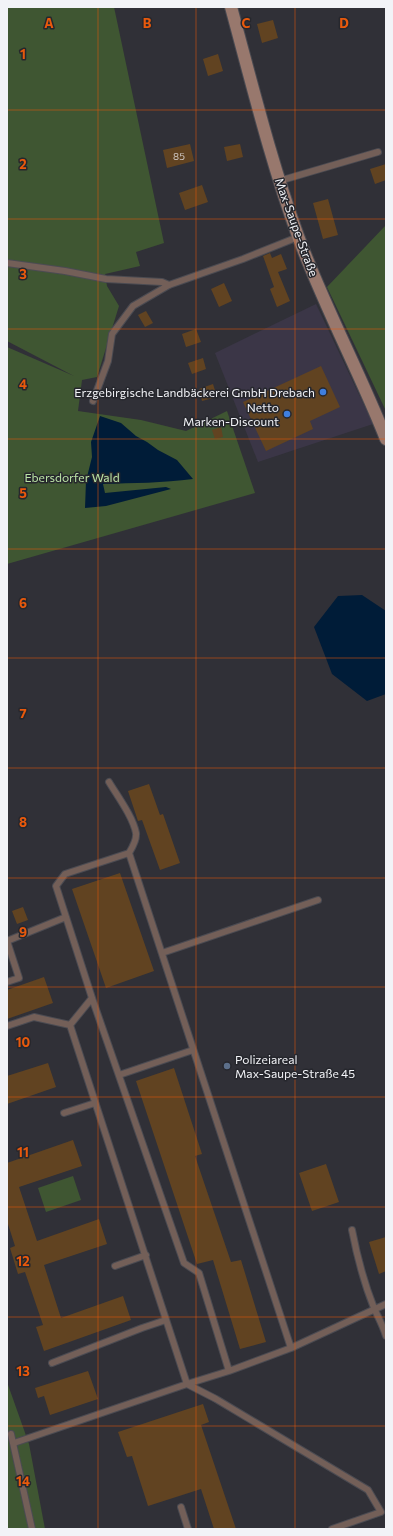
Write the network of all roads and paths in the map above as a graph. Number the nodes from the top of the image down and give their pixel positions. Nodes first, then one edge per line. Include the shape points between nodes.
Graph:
1 (232, 7) edge
2 (378, 152) dead end
3 (280, 181) junction
4 (298, 237) junction
5 (7, 263) edge
6 (169, 284) junction
7 (93, 401) dead end
8 (386, 439) edge
9 (109, 782) dead end
10 (129, 854) junction
11 (318, 900) dead end
12 (66, 917) junction
13 (7, 941) edge
14 (162, 953) junction
15 (7, 982) edge
16 (92, 998) junction
17 (70, 1025) junction
18 (7, 1026) edge
19 (193, 1050) junction
20 (119, 1075) junction
21 (95, 1103) junction
22 (64, 1113) dead end
23 (352, 1230) dead end
24 (146, 1255) junction
25 (114, 1266) dead end
26 (386, 1304) edge
27 (374, 1308) junction
28 (166, 1320) junction
29 (386, 1336) edge
30 (291, 1348) junction
31 (52, 1363) dead end
32 (229, 1371) junction
33 (187, 1384) junction
34 (11, 1434) dead end
35 (14, 1443) junction
36 (181, 1507) dead end
37 (383, 1513) edge
38 (32, 1529) edge
39 (188, 1529) edge
40 (332, 1529) edge

1 - 3 street, Max-Saupe-Straße via 272,160
2 - 3 lane
3 - 4 street, Max-Saupe-Straße
4 - 6 lane
4 - 8 street, Max-Saupe-Straße
5 - 6 lane via 106,279
6 - 7 lane via 133,306 112,334 108,361
9 - 10 lane via 130,818 136,834
10 - 12 lane via 65,874 56,886
10 - 14 lane
11 - 14 lane
12 - 13 lane
12 - 16 lane
13 - 15 lane via 19,978
14 - 19 lane
16 - 17 lane
16 - 20 lane
17 - 18 lane via 34,1018
17 - 21 lane
19 - 20 lane
19 - 30 lane
20 - 32 lane via 184,1263 199,1273
21 - 22 lane
21 - 24 lane
23 - 27 lane
24 - 25 lane
24 - 28 lane
26 - 27 lane
27 - 29 lane
27 - 30 lane
28 - 31 lane
28 - 33 lane
30 - 32 lane
32 - 33 lane
33 - 35 lane
33 - 37 lane via 368,1490
34 - 35 lane
35 - 38 lane
36 - 39 lane
37 - 40 lane

